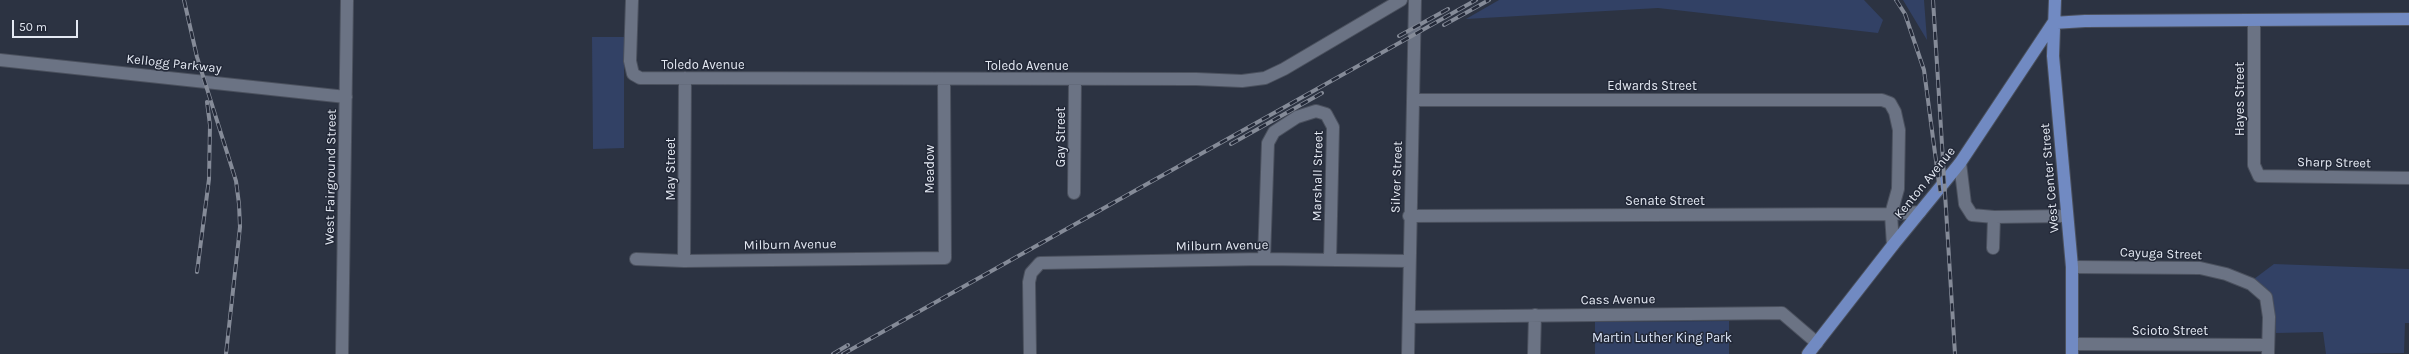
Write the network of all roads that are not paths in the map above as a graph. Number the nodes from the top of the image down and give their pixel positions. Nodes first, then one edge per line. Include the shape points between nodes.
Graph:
1 (347, 0) edge
2 (632, 0) edge
3 (1401, 0) edge
4 (1415, 0) edge
5 (2055, 0) edge
6 (2409, 19) edge
7 (2254, 20) junction
8 (2053, 23) junction
9 (0, 60) edge
10 (685, 78) junction
11 (944, 80) junction
12 (1075, 80) junction
13 (346, 97) junction
14 (1413, 100) junction
15 (1960, 164) junction
16 (2259, 176) joint
17 (2409, 178) edge
18 (1074, 194) dead end
19 (1920, 212) junction
20 (1891, 214) junction
21 (1410, 216) junction
22 (2067, 216) junction
23 (1994, 217) junction
24 (1893, 244) junction
25 (1993, 248) dead end
26 (945, 258) joint
27 (636, 259) dead end
28 (1264, 259) junction
29 (1330, 260) junction
30 (684, 261) junction
31 (1409, 261) junction
32 (2072, 266) junction
33 (1535, 315) junction
34 (1409, 317) junction
35 (1817, 343) junction
36 (2072, 349) edge
37 (2268, 350) edge
38 (342, 354) edge
39 (1030, 354) edge
40 (1408, 354) edge
41 (1534, 354) edge
42 (1808, 354) edge

1 - 13 street, West Fairground Street
2 - 10 street, Toledo Avenue via 630,61 633,74 646,79
3 - 12 street, Toledo Avenue via 1265,78 1242,81
4 - 14 street, Silver Street
5 - 8 main road, West Center Street
6 - 7 main road
7 - 8 main road
7 - 16 street, Hayes Street via 2254,166
8 - 15 main road, Kenton Avenue
8 - 22 main road, West Center Street via 2053,56
9 - 13 street, Kellogg Parkway
10 - 11 street, Toledo Avenue
10 - 30 street, May Street
11 - 12 street, Toledo Avenue
11 - 26 street, Meadow
12 - 18 street, Gay Street
13 - 38 street, West Fairground Street
14 - 20 street, Edwards Street via 1876,99 1890,103 1899,130 1898,189
14 - 21 street, Silver Street
15 - 19 main road, Kenton Avenue
15 - 23 street via 1965,204 1972,215
16 - 17 street, Sharp Street
19 - 20 street, Senate Street
19 - 24 main road, Kenton Avenue
20 - 21 street, Senate Street
20 - 24 street
21 - 31 street, Silver Street
22 - 23 street
22 - 32 main road, West Center Street
23 - 25 street
24 - 35 main road, Kenton Avenue
26 - 30 street, Milburn Avenue
27 - 30 street, Milburn Avenue
28 - 29 street, Milburn Avenue
28 - 29 street, Marshall Street via 1268,143 1274,132 1297,117 1316,111 1326,114 1333,126
28 - 39 street, Milburn Avenue via 1040,263 1029,282
29 - 31 street, Milburn Avenue
31 - 34 street, Silver Street
32 - 36 main road, West Center Street
32 - 37 street, Cayuga Street via 2200,268 2226,274 2251,284 2266,297 2269,317
33 - 34 street, Cass Avenue
33 - 35 street, Cass Avenue via 1782,313
33 - 41 street
34 - 40 street, Silver Street
35 - 42 main road, Kenton Avenue
36 - 37 street, Scioto Street

